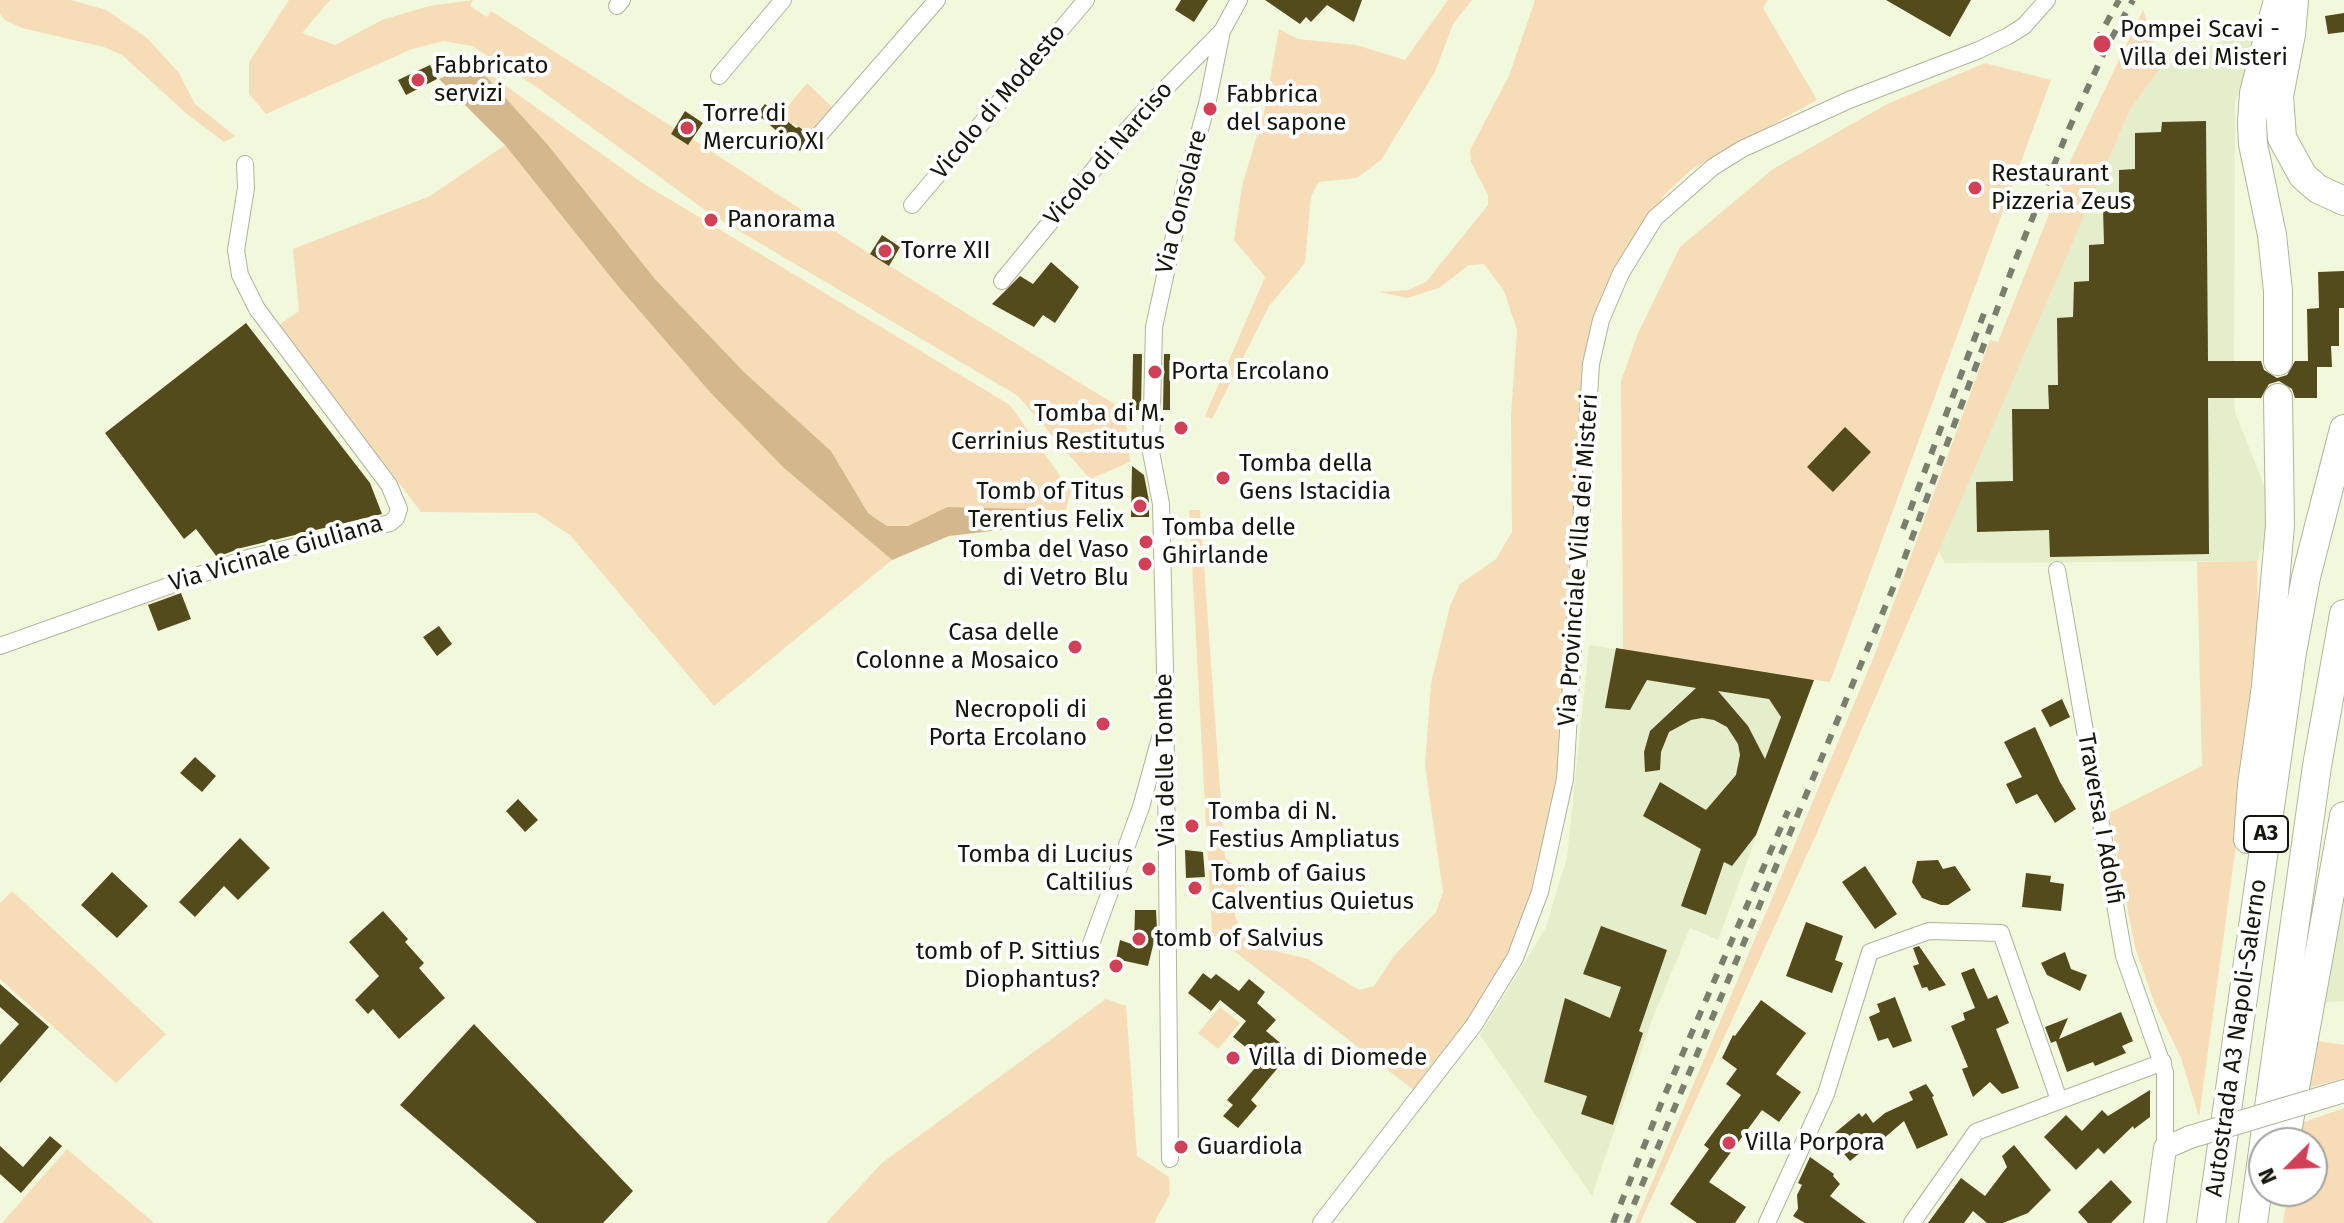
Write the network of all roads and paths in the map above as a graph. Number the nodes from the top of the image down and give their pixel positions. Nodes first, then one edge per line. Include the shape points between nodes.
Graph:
1 (783, 0) edge
2 (937, 0) edge
3 (1086, 0) edge
4 (1239, 0) edge
5 (2047, 0) edge
6 (2278, 0) edge
7 (2294, 0) edge
8 (1222, 31) junction
9 (719, 76) dead end
10 (821, 133) dead end
11 (245, 164) dead end
12 (2344, 201) edge
13 (912, 205) dead end
14 (1002, 281) dead end
15 (2278, 361) dead end
16 (2278, 398) dead end
17 (1152, 409) joint
18 (2341, 438) edge
19 (2057, 570) dead end
20 (2344, 614) edge
21 (0, 646) edge
22 (1165, 721) junction
23 (2344, 816) edge
24 (1088, 952) dead end
25 (2245, 979) junction
26 (2163, 1062) junction
27 (2344, 1091) edge
28 (2059, 1100) junction
29 (2266, 1127) edge
30 (2288, 1127) edge
31 (2165, 1148) junction
32 (1170, 1159) dead end
33 (1327, 1221) edge
34 (1767, 1223) edge
35 (1912, 1223) edge
36 (2155, 1223) edge
37 (2211, 1223) edge

1 - 9 street
2 - 10 street
3 - 13 street, Vicolo di Modesto
4 - 8 street, Via Consolare
5 - 33 street, Via Provinciale Villa dei Misteri via 2024,26 1979,50 1742,149 1655,218 1621,273 1601,320 1591,364 1565,779 1540,892 1515,958 1474,1025
6 - 15 highway via 2254,93 2252,122 2272,235
7 - 12 highway via 2279,96 2282,138 2303,176
8 - 14 street, Vicolo di Narciso via 1117,141
8 - 17 street, Via Consolare via 1154,327
11 - 21 street, Via Vicinale Giuliana via 236,250 240,275 257,309 389,485 399,509 396,518 244,559
16 - 25 highway via 2280,525 2252,785
17 - 22 street, Via delle Tombe via 1151,452 1161,504
18 - 25 highway, Autostrada A3 Napoli-Salerno / A3 via 2295,637
19 - 26 street, Traversa I Adolfi via 2124,956
20 - 29 highway, Autostrada A3 Napoli-Salerno / A3
22 - 24 street via 1141,807
22 - 32 street, Via delle Tombe
23 - 30 highway
25 - 37 highway, Autostrada A3 Napoli-Salerno / A3
26 - 28 street
26 - 31 street, Traversa I Adolfi
27 - 31 street, bridge
28 - 34 street via 2001,933 1929,931 1870,952 1826,1094
28 - 35 street via 1976,1132
31 - 36 street

